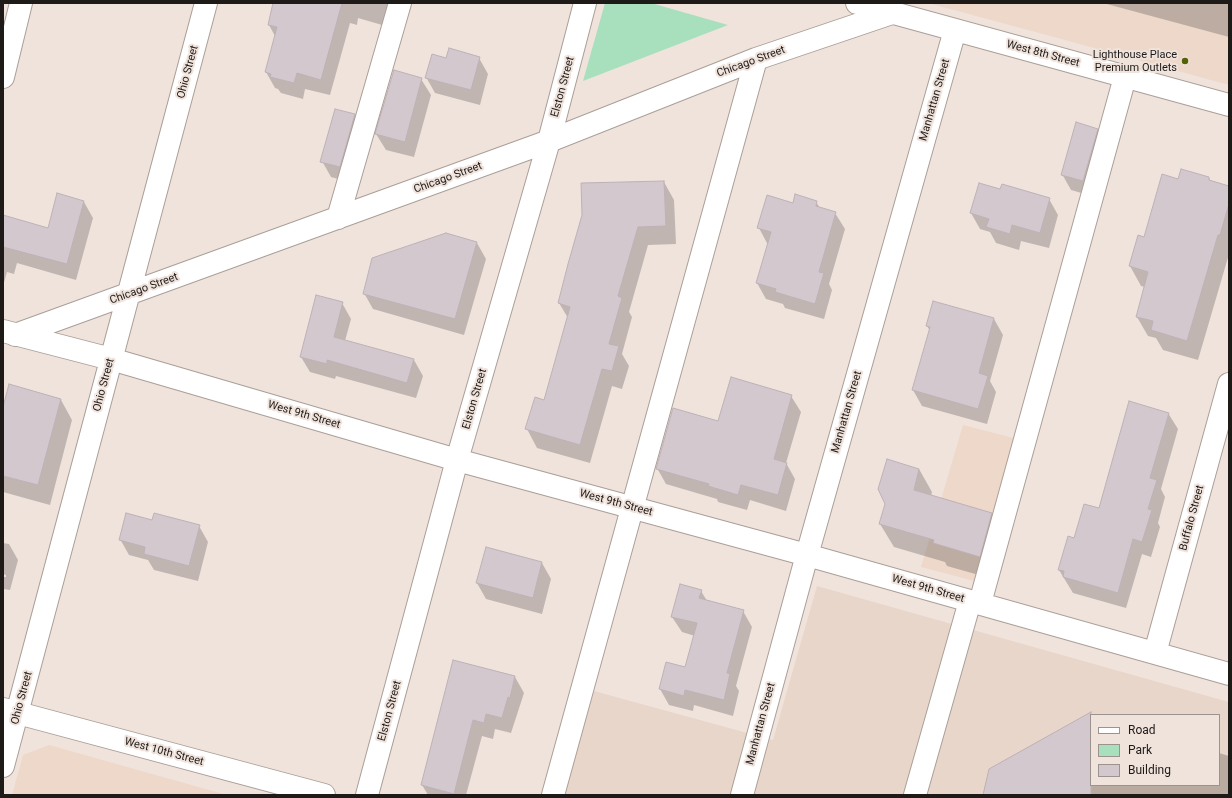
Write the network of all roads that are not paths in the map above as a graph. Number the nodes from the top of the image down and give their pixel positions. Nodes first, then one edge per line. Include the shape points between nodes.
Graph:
1 (21, 3) edge
2 (206, 3) edge
3 (400, 3) edge
4 (585, 3) edge
5 (857, 3) edge
6 (892, 13) junction
7 (955, 30) junction
8 (756, 59) junction
9 (3, 77) edge
10 (1125, 77) junction
11 (1229, 105) edge
12 (549, 141) junction
13 (338, 218) junction
14 (127, 295) junction
15 (7, 335) edge
16 (111, 359) junction
17 (1229, 384) edge
18 (457, 460) junction
19 (632, 507) junction
20 (807, 555) junction
21 (975, 602) junction
22 (1155, 653) junction
23 (1229, 674) edge
24 (10, 711) edge
25 (3, 766) edge
26 (324, 795) edge
27 (367, 795) edge
28 (553, 795) edge
29 (742, 795) edge
30 (915, 795) edge

1 - 9 street
2 - 14 street, Ohio Street
3 - 13 street
4 - 12 street, Elston Street
5 - 6 street, West 8th Street
6 - 7 street, West 8th Street
6 - 8 street, Chicago Street
7 - 10 street, West 8th Street
7 - 20 street, Manhattan Street
8 - 12 street, Chicago Street
8 - 19 street
10 - 11 street, West 8th Street
10 - 21 street
12 - 13 street, Chicago Street
12 - 18 street, Elston Street
13 - 14 street, Chicago Street
14 - 15 street, Chicago Street
14 - 16 street, Ohio Street
15 - 16 street, West 9th Street
16 - 18 street, West 9th Street
16 - 24 street, Ohio Street
17 - 22 street, Buffalo Street
18 - 19 street, West 9th Street
18 - 27 street, Elston Street
19 - 20 street, West 9th Street
19 - 28 street
20 - 21 street, West 9th Street
20 - 29 street, Manhattan Street
21 - 22 street, West 9th Street
21 - 30 street
22 - 23 street, West 9th Street
24 - 25 street, Ohio Street
24 - 26 street, West 10th Street

